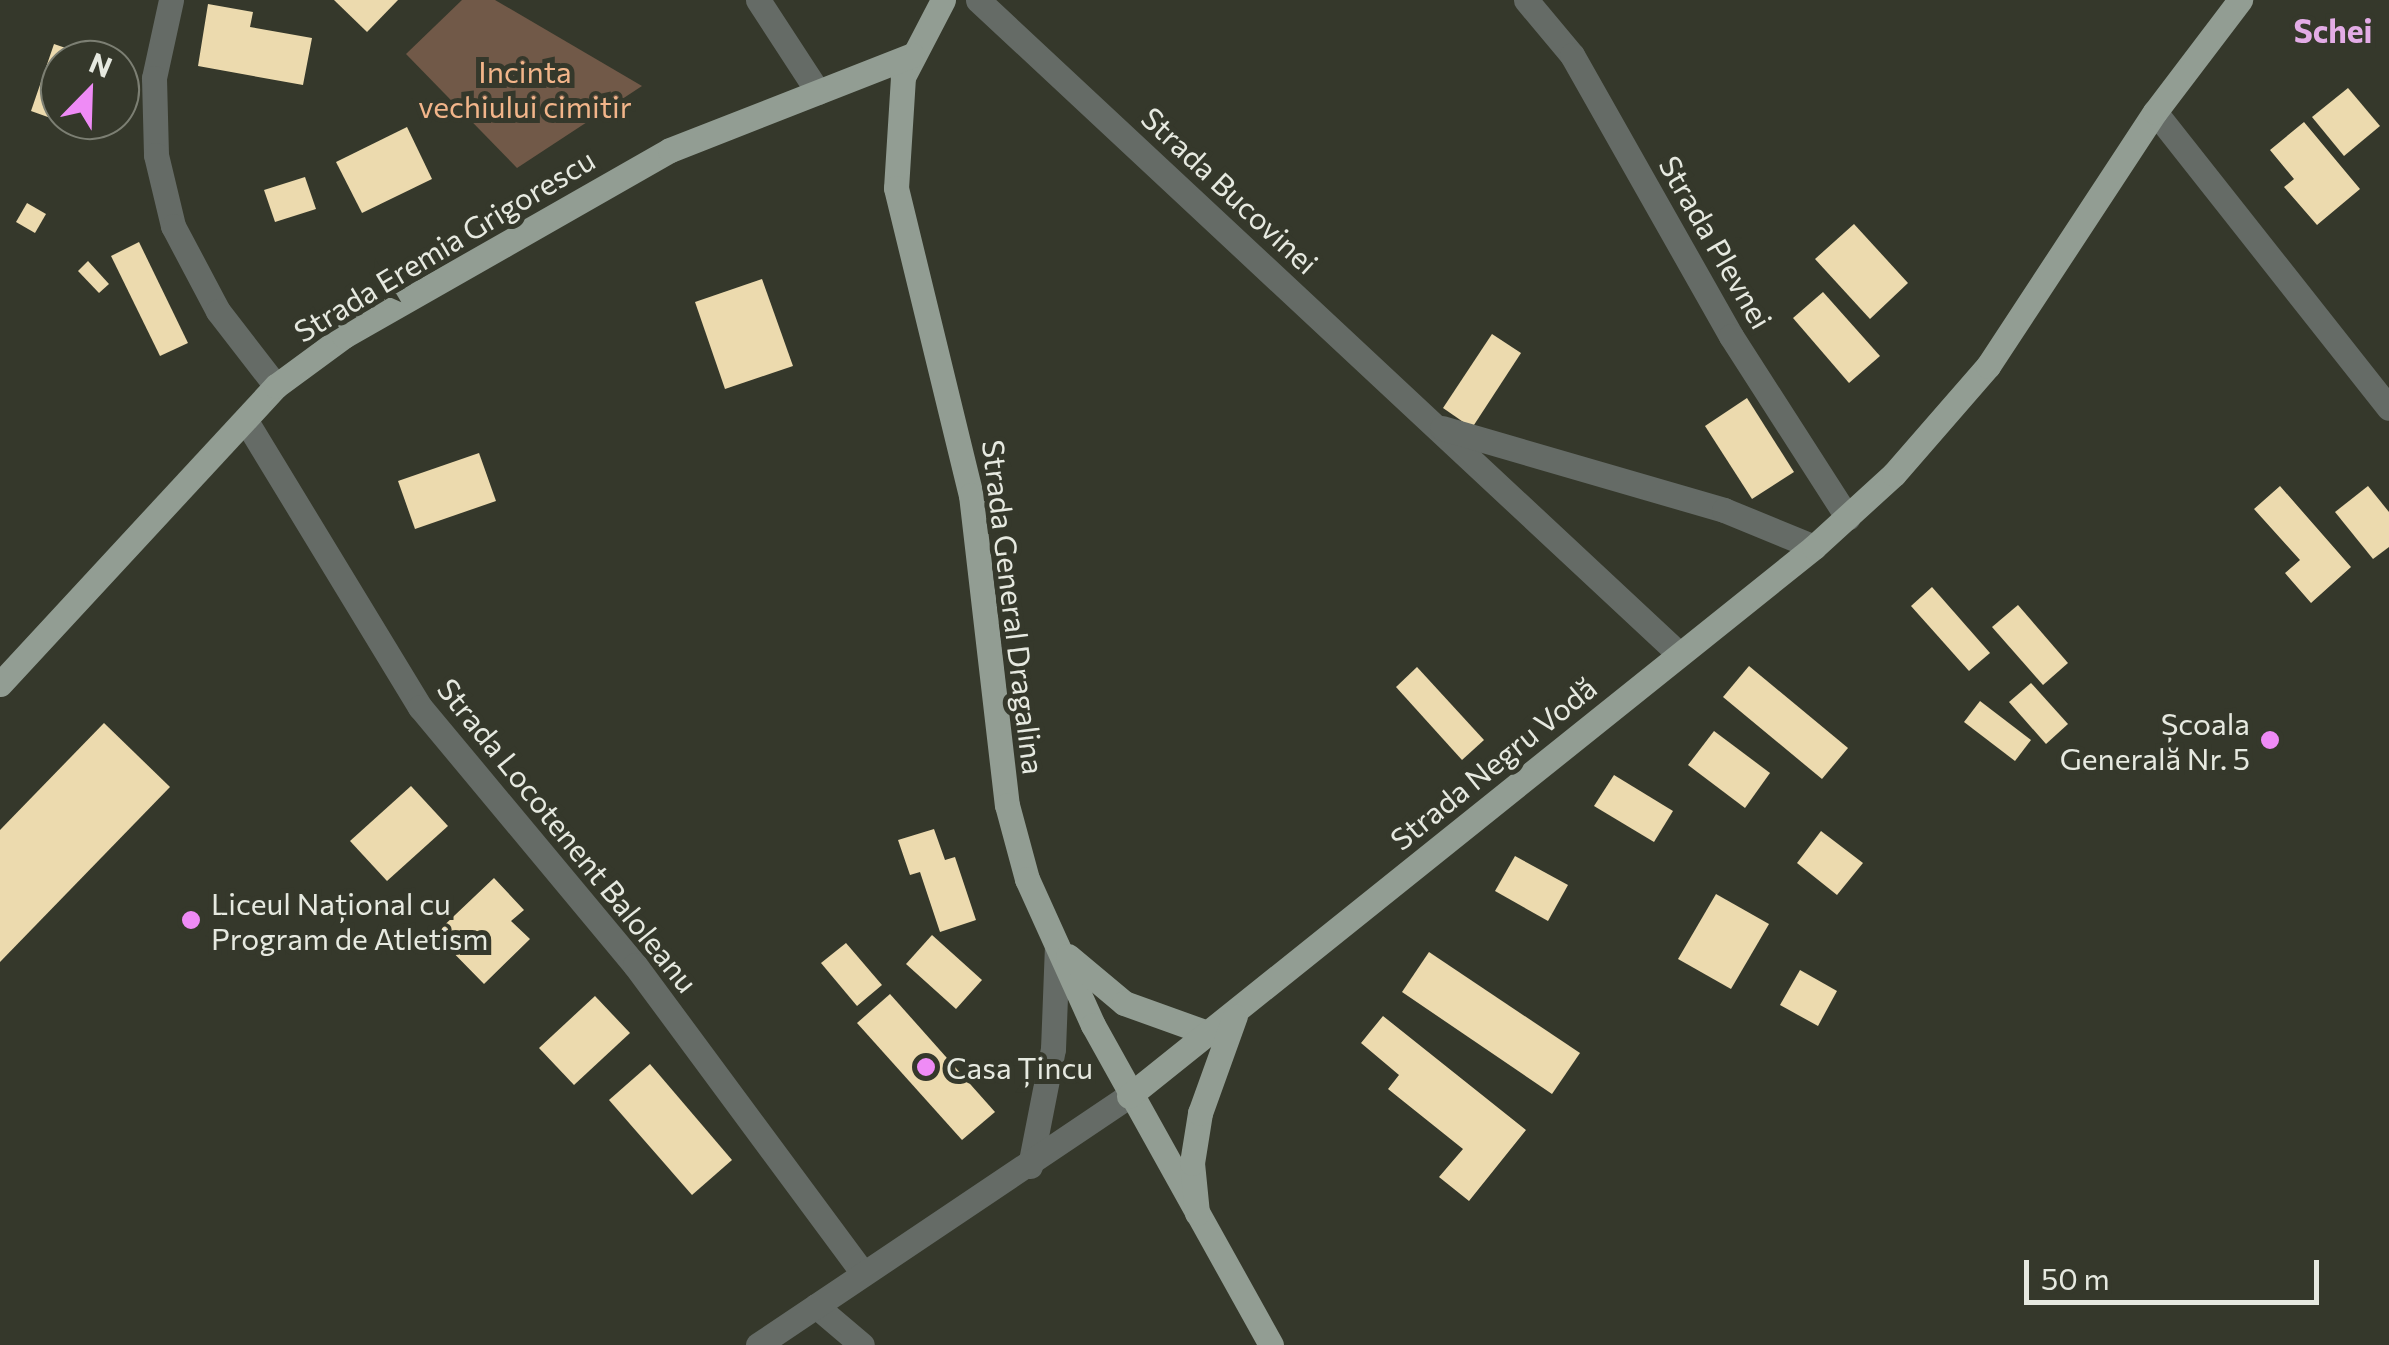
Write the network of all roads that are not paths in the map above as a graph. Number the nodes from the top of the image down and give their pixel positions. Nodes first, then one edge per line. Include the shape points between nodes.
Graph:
1 (171, 0) edge
2 (758, 0) edge
3 (943, 0) edge
4 (978, 0) edge
5 (1526, 0) edge
6 (2240, 0) edge
7 (912, 55) junction
8 (818, 92) junction
9 (2154, 112) junction
10 (276, 386) junction
11 (2389, 408) edge
12 (246, 421) junction
13 (1438, 427) junction
14 (1848, 518) junction
15 (1814, 547) junction
16 (1679, 654) junction
17 (0, 684) edge
18 (1057, 946) junction
19 (1235, 1016) junction
20 (1210, 1034) junction
21 (1128, 1096) junction
22 (1030, 1166) junction
23 (1198, 1223) junction
24 (863, 1273) junction
25 (816, 1306) junction
26 (1260, 1340) edge
27 (758, 1345) edge
28 (862, 1345) edge

1 - 10 street via 154,78 156,155 173,226 218,311
2 - 8 street
3 - 7 main road, Strada General Dragalina
4 - 13 street, Strada Bucovinei
5 - 14 street, Strada Plevnei via 1572,56 1731,336
6 - 9 main road, Strada Negru Vodă
7 - 8 main road, Strada Eremia Grigorescu
7 - 18 main road, Strada General Dragalina via 894,149 900,216 955,411 971,495 1007,804 1027,879
8 - 10 main road, Strada Eremia Grigorescu via 670,150 344,336
9 - 11 street
9 - 14 main road, Strada Negru Vodă via 1988,366 1942,424
10 - 12 main road, Strada Eremia Grigorescu
12 - 17 main road, Strada Eremia Grigorescu
12 - 24 street, Strada Locotenent Baloleanu via 420,707 635,966
13 - 15 street, Strada Bucovinei via 1724,510
13 - 16 street, Strada Bucovinei
14 - 15 main road, Strada Negru Vodă
15 - 16 main road, Strada Negru Vodă
16 - 19 main road, Strada Negru Vodă
18 - 20 main road via 1124,1004
18 - 21 main road, Strada General Dragalina
18 - 22 street via 1053,1049
19 - 20 main road, Strada Negru Vodă
19 - 23 main road via 1200,1113 1192,1163
20 - 21 main road, Strada Negru Vodă
21 - 22 street, Strada Negru Vodă
21 - 23 main road, Strada General Dragalina
22 - 24 street, Strada Negru Vodă
23 - 26 main road, Strada General Dragalina
24 - 25 street, Strada Negru Vodă
25 - 27 street, Strada Negru Vodă
25 - 28 street

